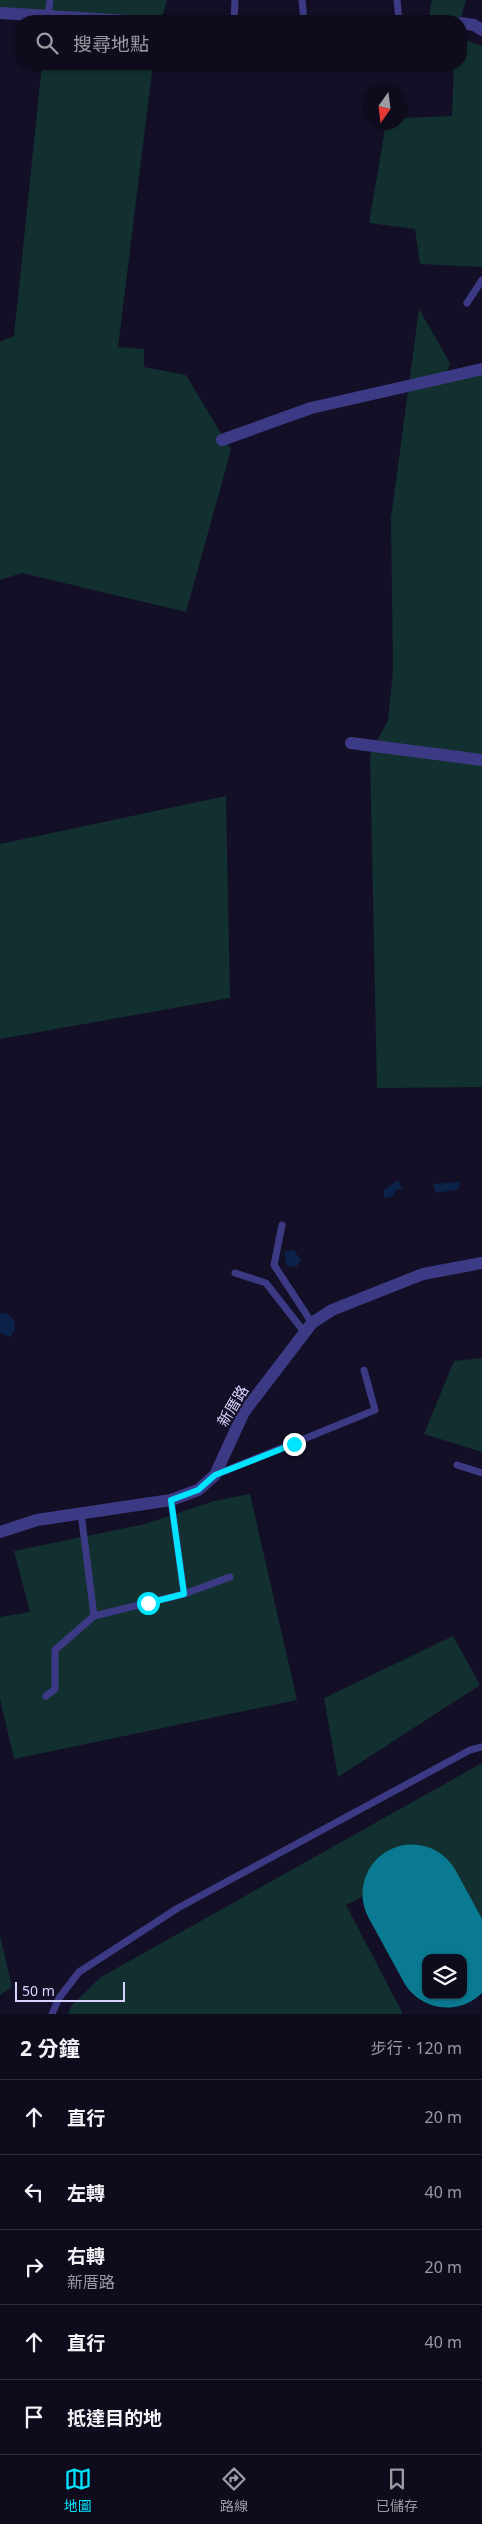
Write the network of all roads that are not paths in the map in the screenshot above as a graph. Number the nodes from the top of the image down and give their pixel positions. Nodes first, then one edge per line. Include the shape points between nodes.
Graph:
1 (50, 0) edge
2 (235, 0) edge
3 (302, 0) edge
4 (397, 0) edge
5 (0, 13) edge
6 (24, 15) edge
7 (48, 15) edge
8 (234, 15) edge
9 (303, 15) edge
10 (398, 15) edge
11 (467, 24) edge
12 (482, 30) edge
13 (482, 280) edge
14 (467, 303) dead end
15 (482, 369) edge
16 (222, 440) dead end
17 (351, 743) dead end
18 (482, 760) edge
19 (282, 1225) dead end
20 (482, 1263) edge
21 (235, 1273) dead end
22 (309, 1328) junction
23 (364, 1370) dead end
24 (456, 1466) dead end
25 (482, 1473) edge
26 (215, 1475) junction
27 (171, 1500) junction
28 (81, 1513) junction
29 (0, 1532) edge
30 (230, 1577) dead end
31 (184, 1594) junction
32 (94, 1616) junction
33 (46, 1696) dead end
34 (482, 1747) edge
35 (52, 2014) edge

1 - 7 lane
2 - 8 lane
3 - 9 lane
4 - 10 lane
5 - 6 street
11 - 12 street
13 - 14 lane
15 - 16 street via 311,408
17 - 18 street
19 - 22 lane via 274,1265
20 - 22 street, 新厝路 via 424,1274 332,1310
21 - 22 lane via 266,1283
22 - 26 street, 新厝路 via 244,1412
23 - 26 lane via 375,1410
24 - 25 lane
26 - 27 street, 新厝路 via 198,1490
27 - 28 street, 新厝路
27 - 31 lane
28 - 29 street, 新厝路 via 37,1520
28 - 32 lane
30 - 31 lane
31 - 32 lane
32 - 33 lane via 55,1650 55,1689
34 - 35 lane via 470,1750 178,1908 80,1972

